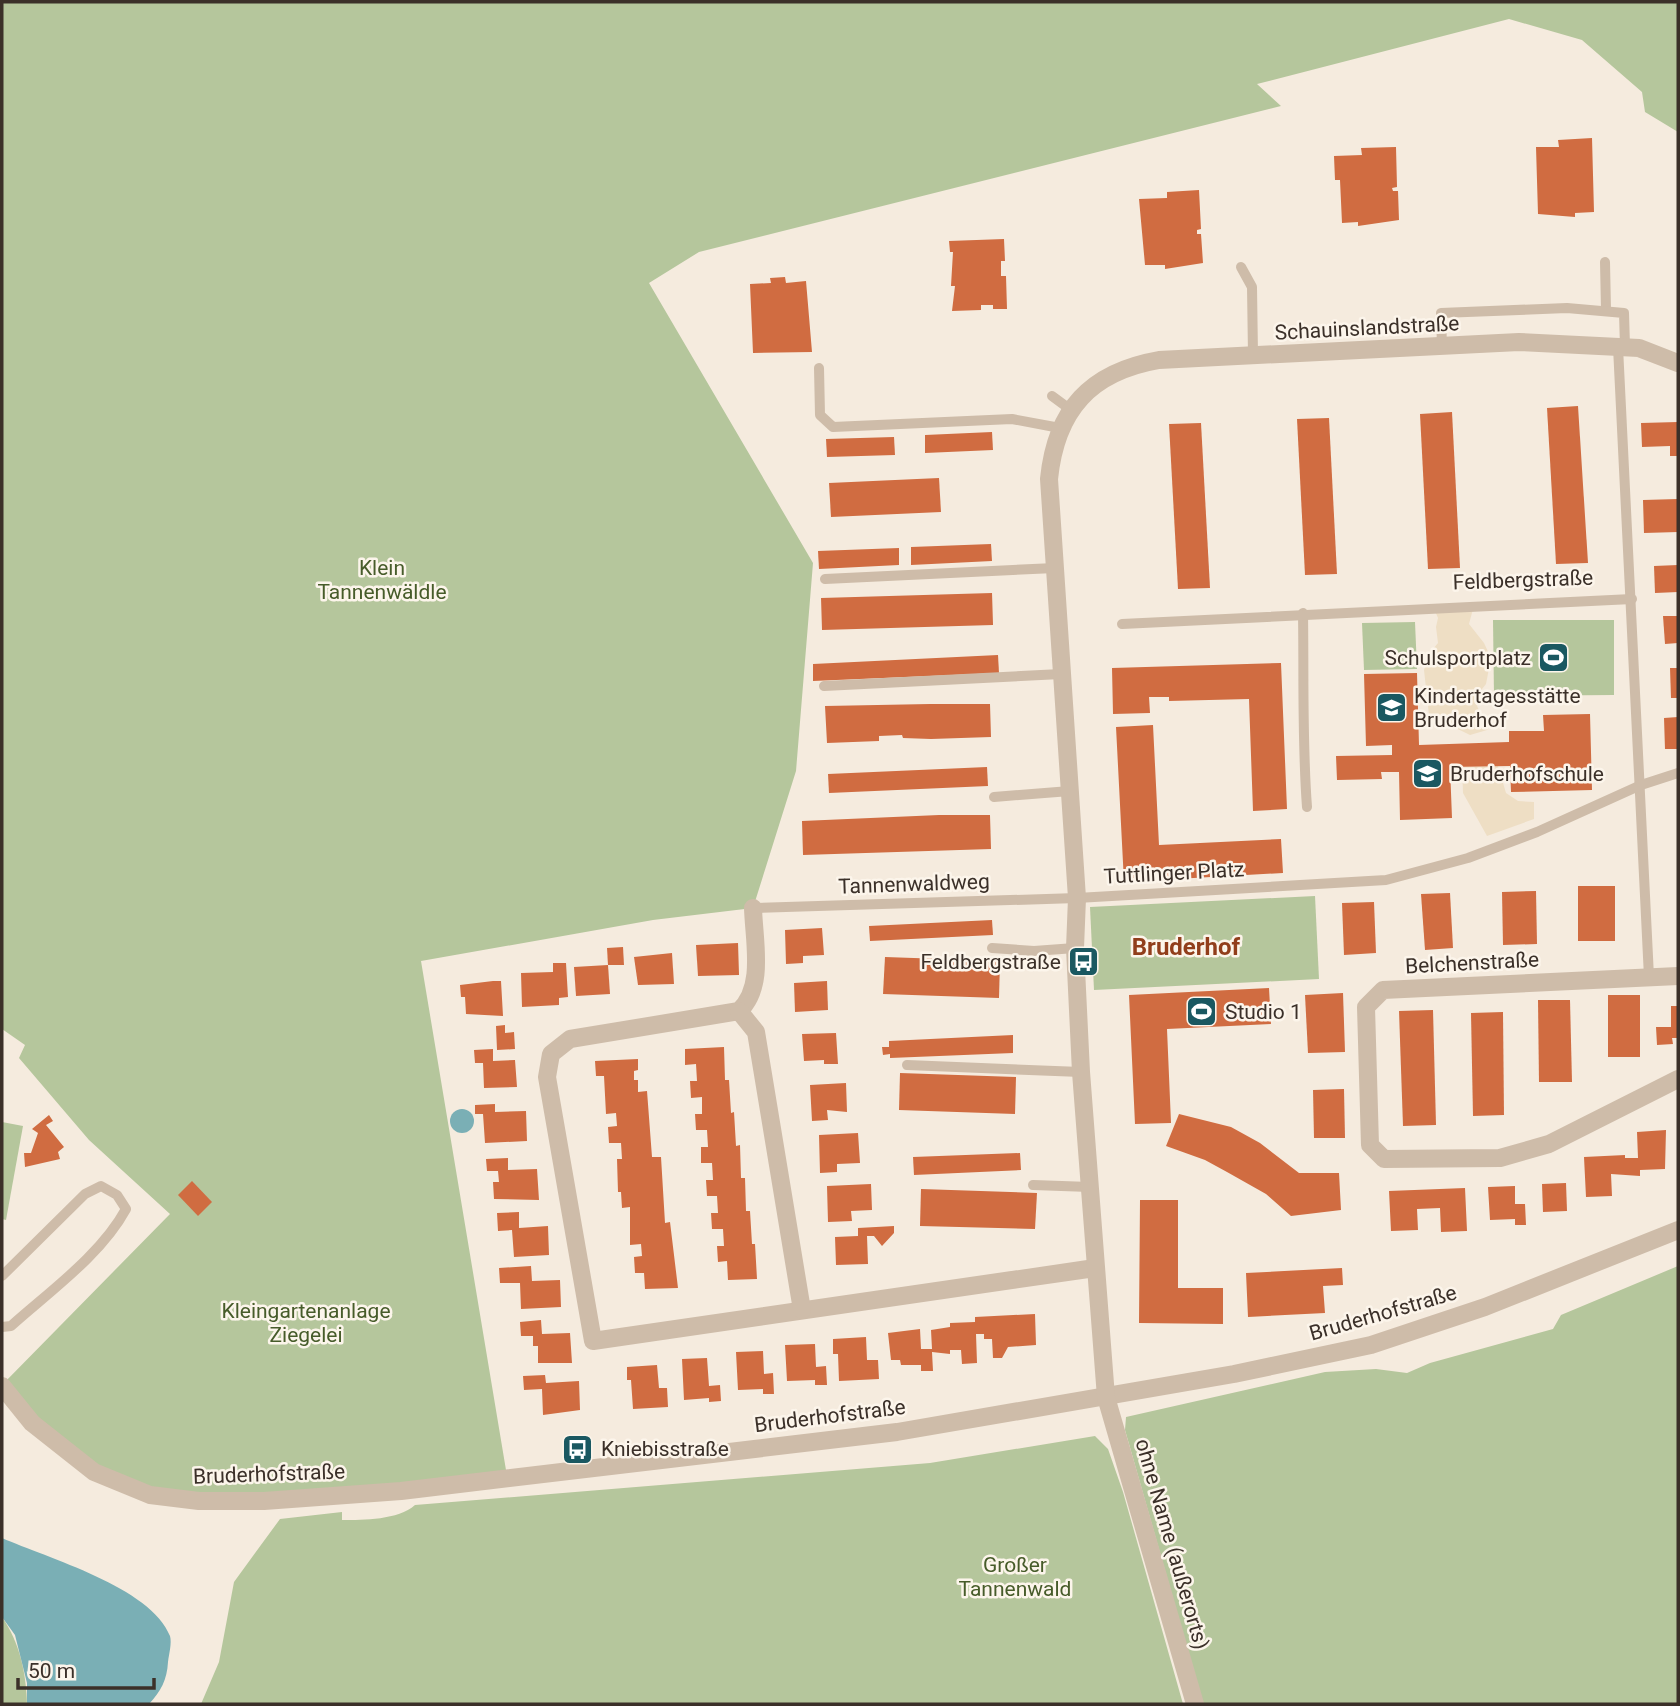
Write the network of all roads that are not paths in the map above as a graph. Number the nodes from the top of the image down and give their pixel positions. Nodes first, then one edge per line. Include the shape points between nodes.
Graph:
1 (1605, 262) dead end
2 (1241, 267) dead end
3 (1606, 310) junction
4 (1622, 347) junction
5 (1443, 348) junction
6 (1254, 355) junction
7 (1678, 363) edge
8 (819, 368) dead end
9 (1052, 397) dead end
10 (1071, 410) junction
11 (1060, 428) junction
12 (1055, 568) junction
13 (825, 579) dead end
14 (1632, 599) junction
15 (1303, 613) junction
16 (1122, 624) dead end
17 (1061, 674) junction
18 (824, 685) dead end
19 (1678, 773) edge
20 (1641, 785) junction
21 (1070, 792) junction
22 (994, 797) dead end
23 (1307, 807) dead end
24 (1077, 898) junction
25 (753, 908) joint
26 (992, 948) dead end
27 (1075, 948) junction
28 (1678, 976) edge
29 (1649, 977) junction
30 (739, 1011) junction
31 (907, 1065) dead end
32 (1081, 1072) junction
33 (1678, 1079) edge
34 (1033, 1185) dead end
35 (1090, 1186) junction
36 (1678, 1230) edge
37 (1095, 1268) junction
38 (2, 1276) edge
39 (802, 1310) junction
40 (2, 1327) edge
41 (2, 1386) edge
42 (1106, 1397) junction
43 (1195, 1704) edge

1 - 3 lane
2 - 6 lane via 1252,288
3 - 4 lane via 1624,313
3 - 5 lane via 1441,313
4 - 5 street, Schauinslandstraße via 1519,342
4 - 7 street, Schauinslandstraße via 1639,348
4 - 14 lane
5 - 6 street, Schauinslandstraße
6 - 10 street, Schauinslandstraße via 1135,364 1109,375
8 - 11 lane via 820,415 833,427 1012,419
9 - 10 lane
10 - 11 street
11 - 12 street via 1049,479
12 - 13 lane
12 - 17 street
14 - 15 lane, Feldbergstraße
14 - 20 lane
15 - 16 lane, Feldbergstraße
15 - 23 lane via 1301,734
17 - 18 lane
17 - 21 street
19 - 20 lane, Tuttlinger Platz
20 - 24 lane, Tuttlinger Platz via 1468,858 1386,880
20 - 29 lane
21 - 22 lane
21 - 24 street
24 - 25 lane, Tannenwaldweg
24 - 27 street
25 - 30 street via 755,984 750,1001
26 - 27 lane
27 - 32 street
28 - 29 street, Belchenstraße
29 - 33 street, Belchenstraße via 1383,990 1366,1007 1370,1145 1384,1159 1500,1158 1549,1144
30 - 39 street via 756,1032
30 - 39 street via 570,1039 551,1054 547,1077 593,1341
31 - 32 lane
32 - 35 street
34 - 35 lane
35 - 37 street
36 - 42 street, Bruderhofstraße via 1485,1307 1371,1345
37 - 39 street
37 - 42 street
38 - 40 lane via 85,1194 101,1186 117,1195 126,1209 115,1230 65,1278 11,1326
41 - 42 street, Bruderhofstraße via 32,1423 94,1472 150,1495 199,1502 401,1491 897,1432
42 - 43 street, ohne Name (außerorts)

